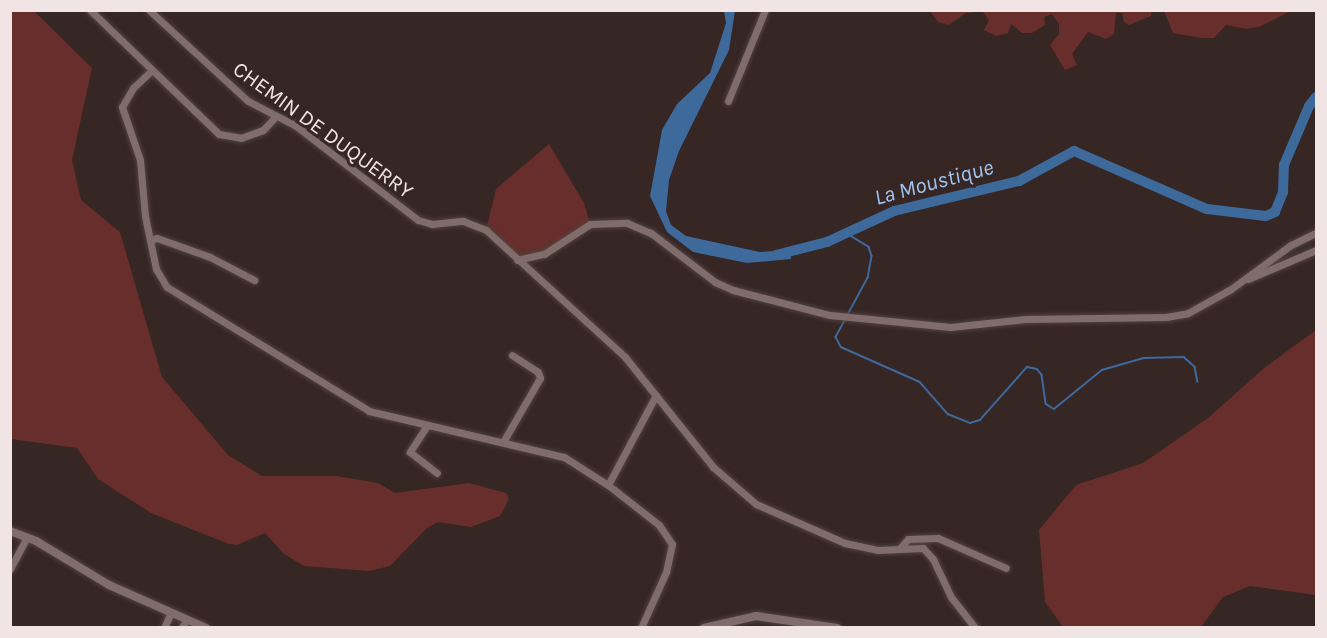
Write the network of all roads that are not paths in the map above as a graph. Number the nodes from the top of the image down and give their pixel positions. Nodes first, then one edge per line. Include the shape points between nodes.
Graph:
1 (90, 10) edge
2 (149, 10) edge
3 (765, 10) edge
4 (150, 72) junction
5 (728, 101) dead end
6 (276, 116) junction
7 (1317, 233) edge
8 (150, 240) junction
9 (1317, 250) edge
10 (518, 260) junction
11 (1245, 279) junction
12 (254, 280) dead end
13 (512, 355) dead end
14 (656, 395) junction
15 (426, 427) junction
16 (503, 442) junction
17 (437, 473) dead end
18 (608, 485) junction
19 (10, 531) edge
20 (27, 537) junction
21 (899, 549) junction
22 (1006, 568) dead end
23 (10, 569) edge
24 (171, 612) junction
25 (184, 624) edge
26 (164, 627) edge
27 (206, 627) edge
28 (641, 627) edge
29 (704, 627) edge
30 (837, 627) edge
31 (975, 627) edge

1 - 4 street
2 - 6 street, CHEMIN DE DUQUERRY via 238,93
3 - 5 street
4 - 6 street via 219,134 242,138 263,130
4 - 8 street via 133,88 122,107 140,159
6 - 10 street, CHEMIN DE DUQUERRY via 300,129 418,220 432,224 463,221 480,226
7 - 11 street via 1291,245
8 - 12 street via 157,238 210,257
8 - 15 street via 156,269 167,287 369,411
9 - 11 street via 1258,277
10 - 11 street via 544,254 590,224 627,223 651,233 716,282 838,316 950,327 1026,319 1166,318 1202,307
10 - 14 street, CHEMIN DE DUQUERRY via 626,357
13 - 16 street via 538,372 540,378
14 - 18 street
14 - 21 street, CHEMIN DE DUQUERRY via 712,467 756,504 845,543
15 - 16 street
15 - 17 street via 410,452
16 - 18 street via 564,457
18 - 28 street via 659,525 672,544 666,573
19 - 20 street
20 - 23 street
20 - 24 street via 109,585
21 - 22 street via 908,539 938,538
21 - 31 street, CHEMIN DE DUQUERRY via 917,547 928,552 941,582
24 - 25 street
24 - 26 street
25 - 27 street
29 - 30 street via 756,616

